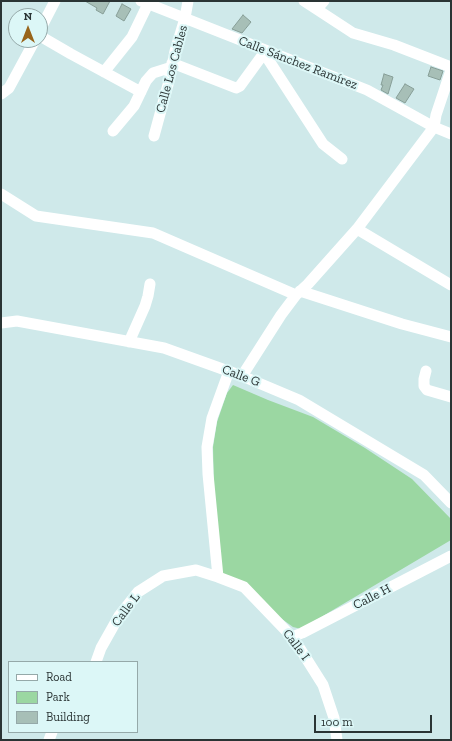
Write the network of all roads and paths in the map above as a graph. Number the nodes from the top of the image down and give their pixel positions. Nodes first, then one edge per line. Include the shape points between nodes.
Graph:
1 (55, 1) edge
2 (188, 1) edge
3 (304, 1) edge
4 (144, 2) edge
5 (321, 5) edge
6 (48, 15) edge
7 (185, 18) junction
8 (48, 41) edge
9 (31, 48) edge
10 (262, 50) junction
11 (172, 65) junction
12 (451, 67) edge
13 (451, 70) edge
14 (104, 72) junction
15 (141, 92) junction
16 (1, 94) edge
17 (434, 128) junction
18 (113, 131) dead end
19 (451, 134) edge
20 (154, 136) dead end
21 (342, 159) dead end
22 (1, 194) edge
23 (357, 229) junction
24 (150, 284) dead end
25 (451, 285) edge
26 (298, 293) junction
27 (1, 323) edge
28 (451, 336) edge
29 (129, 342) junction
30 (426, 371) dead end
31 (229, 372) junction
32 (242, 376) junction
33 (451, 397) edge
34 (451, 503) edge
35 (451, 556) edge
36 (218, 577) junction
37 (292, 637) junction
38 (96, 661) edge
39 (337, 740) edge

1 - 6 street
2 - 7 street, Calle Los Cables
3 - 5 street
4 - 7 street, Calle Sánchez Ramírez
4 - 14 street via 132,37
5 - 12 street via 353,33 394,44
7 - 10 street, Calle Sánchez Ramírez
7 - 11 street, Calle Los Cables
8 - 14 street
9 - 16 street via 9,88
10 - 11 street via 240,86 236,88
10 - 17 street, Calle Sánchez Ramírez via 367,90
10 - 21 street via 323,144
11 - 15 street via 153,73
11 - 20 street, Calle Los Cables
13 - 17 street via 436,114
14 - 15 street
15 - 18 street via 134,106
17 - 19 street, Calle Sánchez Ramírez
17 - 23 street
22 - 26 street via 36,216 153,233
23 - 25 street
23 - 26 street
24 - 29 street via 145,306
26 - 28 street
26 - 32 street
27 - 29 street, Calle G via 17,321
29 - 31 street, Calle G via 164,348
30 - 33 street via 424,386 427,390
31 - 32 street, Calle G
31 - 36 street via 212,418 207,447
32 - 34 street, Calle G via 299,400 418,471
35 - 37 street, Calle H
36 - 37 street, Calle I via 244,587
36 - 38 street, Calle L via 196,570 163,576 138,592 119,616
37 - 39 street, Calle I via 323,685 334,718

